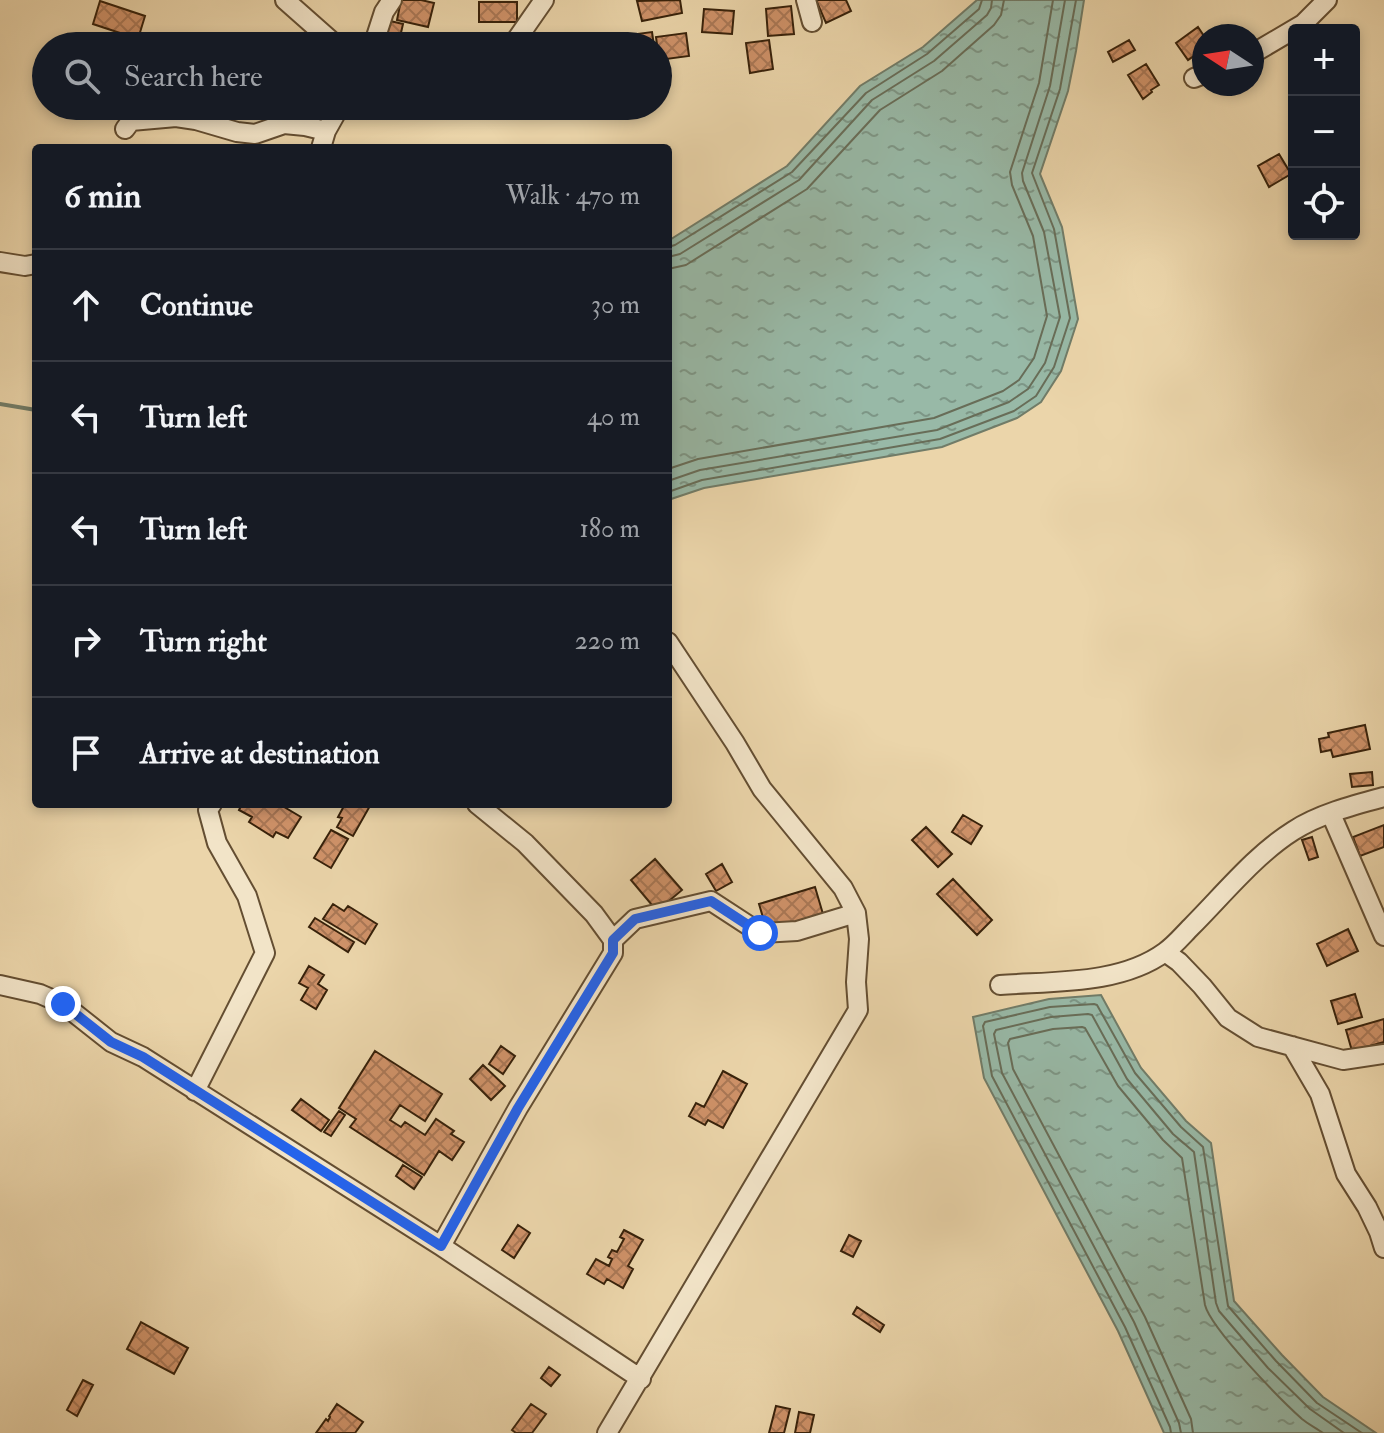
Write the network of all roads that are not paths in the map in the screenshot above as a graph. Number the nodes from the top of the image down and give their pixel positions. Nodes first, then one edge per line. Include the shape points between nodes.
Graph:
1 (285, 0) edge
2 (392, 0) edge
3 (544, 0) edge
4 (806, 0) edge
5 (1327, 0) edge
6 (812, 22) dead end
7 (321, 32) edge
8 (378, 32) edge
9 (522, 32) edge
10 (1264, 47) edge
11 (142, 120) edge
12 (196, 120) edge
13 (333, 120) edge
14 (125, 129) dead end
15 (323, 140) edge
16 (0, 262) edge
17 (32, 265) edge
18 (672, 648) edge
19 (1384, 797) edge
20 (209, 808) edge
21 (482, 808) edge
22 (1331, 814) junction
23 (856, 913) junction
24 (1384, 936) edge
25 (613, 940) junction
26 (1165, 952) junction
27 (0, 985) edge
28 (1000, 985) dead end
29 (1292, 1046) junction
30 (1384, 1054) edge
31 (195, 1091) junction
32 (441, 1246) junction
33 (1384, 1248) edge
34 (641, 1379) junction
35 (607, 1433) edge

1 - 7 street
2 - 8 street
3 - 9 street
4 - 6 street
5 - 10 street via 1303,24
11 - 14 street via 131,121
12 - 15 street via 255,134 284,124 305,126
13 - 15 street
16 - 17 street
18 - 23 street via 762,789 843,888
19 - 22 street
20 - 31 street via 217,843 247,896 265,953
21 - 25 street via 525,843
22 - 24 street
22 - 26 street via 1275,844
23 - 25 street via 797,931 760,933 711,901 635,919
23 - 34 street via 858,1010
25 - 32 street via 613,953
26 - 28 street via 1139,966 1084,981
26 - 29 street via 1228,1018 1258,1037
27 - 31 street via 63,1004 111,1042
29 - 30 street via 1343,1060
29 - 33 street via 1320,1094 1346,1174
31 - 32 street
32 - 34 street
34 - 35 street

